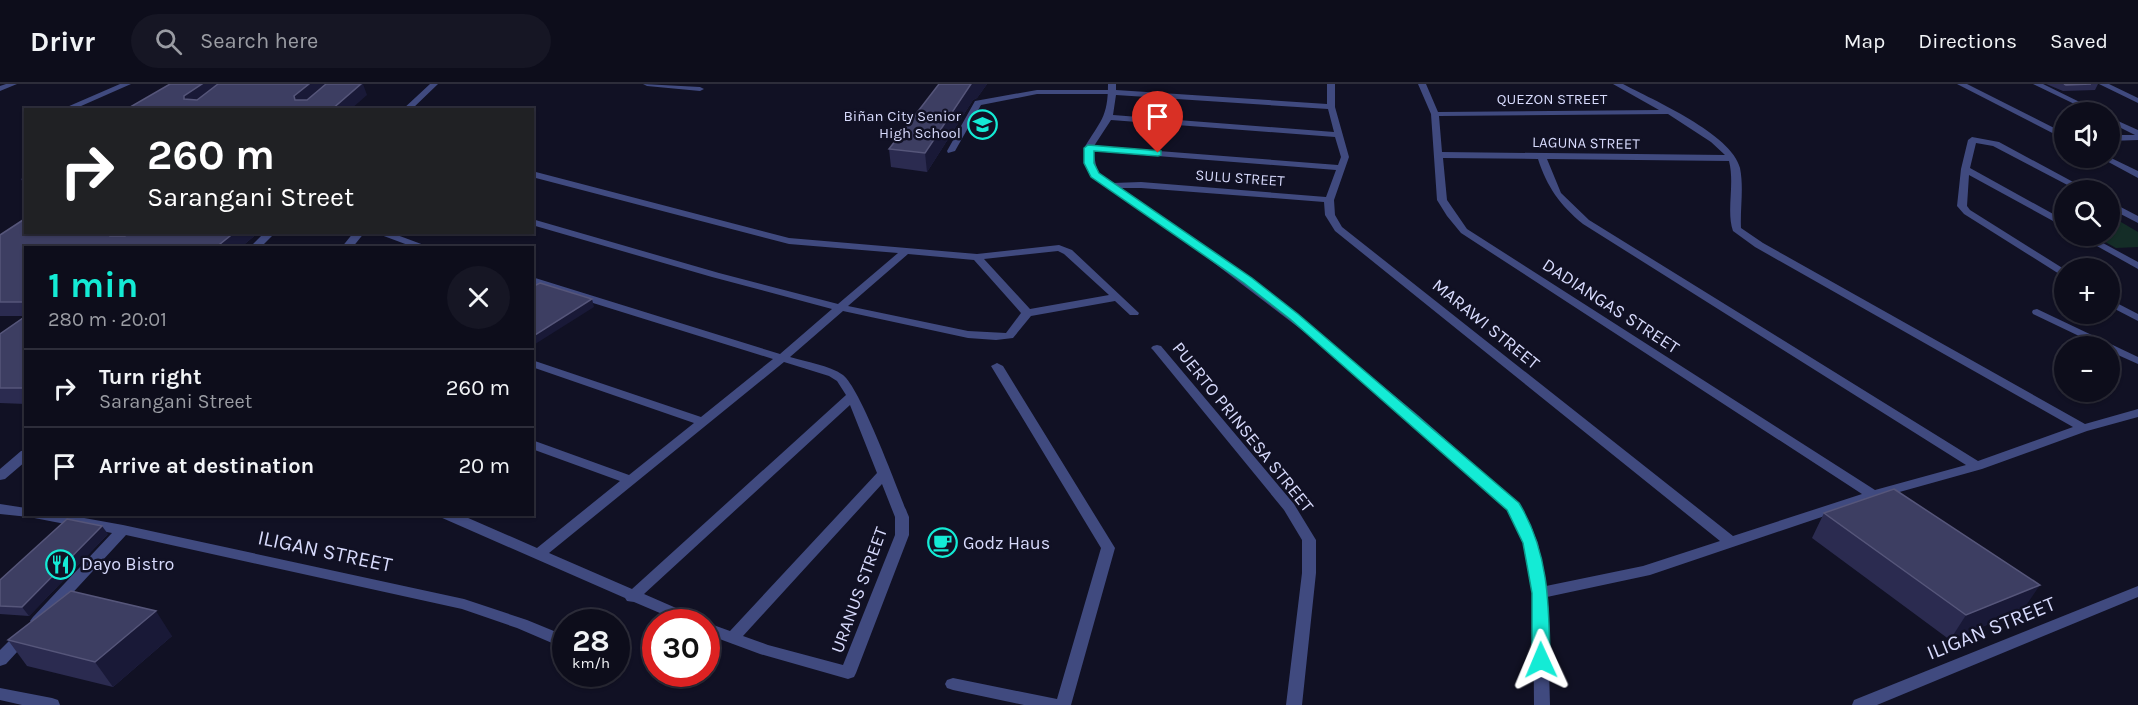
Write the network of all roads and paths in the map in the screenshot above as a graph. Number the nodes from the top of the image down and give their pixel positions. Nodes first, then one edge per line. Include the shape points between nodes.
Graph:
1 (13, 84) edge
2 (127, 84) edge
3 (434, 84) edge
4 (647, 84) edge
5 (1331, 84) edge
6 (1422, 84) edge
7 (1617, 84) edge
8 (1961, 84) edge
9 (2037, 84) edge
10 (2103, 84) edge
11 (1112, 88) edge
12 (0, 89) edge
13 (700, 89) dead end
14 (2138, 101) edge
15 (2075, 102) edge
16 (1331, 107) junction
17 (69, 108) edge
18 (408, 108) edge
19 (1668, 112) junction
20 (1435, 114) junction
21 (1108, 117) junction
22 (2120, 125) edge
23 (2054, 131) edge
24 (1338, 135) junction
25 (2138, 135) edge
26 (2120, 137) edge
27 (1088, 148) junction
28 (951, 151) dead end
29 (1439, 155) junction
30 (1542, 156) junction
31 (1732, 158) junction
32 (2120, 166) edge
33 (1342, 168) junction
34 (1965, 169) junction
35 (534, 175) edge
36 (2138, 175) edge
37 (2063, 180) edge
38 (1112, 186) junction
39 (1329, 200) junction
40 (2120, 210) edge
41 (2054, 218) edge
42 (2138, 220) edge
43 (534, 223) edge
44 (268, 234) edge
45 (358, 234) edge
46 (384, 234) edge
47 (256, 246) edge
48 (348, 246) edge
49 (421, 246) edge
50 (2102, 246) edge
51 (904, 253) junction
52 (977, 257) junction
53 (2138, 266) edge
54 (2054, 268) edge
55 (534, 281) edge
56 (1118, 297) junction
57 (2120, 308) edge
58 (840, 309) junction
59 (2037, 312) dead end
60 (1027, 313) junction
61 (1134, 313) dead end
62 (2138, 318) edge
63 (2086, 336) edge
64 (1156, 348) dead end
65 (2120, 352) edge
66 (783, 357) junction
67 (2138, 361) edge
68 (534, 364) edge
69 (997, 366) dead end
70 (852, 396) junction
71 (2138, 413) edge
72 (704, 422) junction
73 (2084, 428) junction
74 (534, 445) edge
75 (24, 456) edge
76 (1977, 466) junction
77 (885, 472) junction
78 (0, 476) edge
79 (632, 481) junction
80 (1873, 495) junction
81 (0, 508) edge
82 (24, 513) edge
83 (45, 516) edge
84 (450, 516) edge
85 (123, 530) junction
86 (1731, 542) junction
87 (538, 555) junction
88 (2138, 591) edge
89 (1540, 593) junction
90 (632, 597) junction
91 (662, 609) edge
92 (720, 633) edge
93 (552, 636) edge
94 (732, 638) junction
95 (0, 660) edge
96 (953, 684) dead end
97 (0, 694) edge
98 (52, 705) edge
99 (1056, 705) edge
100 (1063, 705) edge
101 (1294, 705) edge
102 (1542, 705) edge
103 (1860, 705) edge

1 - 12 street
2 - 17 street
3 - 18 street
4 - 13 street
5 - 16 street
6 - 20 street, DADIANGAS STREET
7 - 19 street
8 - 23 street
9 - 15 street
10 - 14 street
11 - 16 street
11 - 21 street
11 - 28 street via 1037,92 978,103
16 - 24 street
19 - 20 street, QUEZON STREET
19 - 31 street via 1717,142
20 - 29 street, DADIANGAS STREET
21 - 24 street
21 - 27 street
22 - 25 street
24 - 33 street via 1345,157
25 - 26 street
27 - 33 street
27 - 38 street via 1095,175
29 - 30 street, LAGUNA STREET
29 - 80 street, DADIANGAS STREET via 1442,200 1464,231
30 - 31 street, LAGUNA STREET
30 - 76 street via 1551,186 1562,203 1586,222
31 - 73 street via 1737,177 1736,229
32 - 36 street
33 - 39 street
34 - 37 street via 1972,140 1986,141
34 - 41 street
34 - 54 street via 1962,206 1967,212
35 - 51 street via 789,241
38 - 39 street, SULU STREET
38 - 89 street via 1294,317 1514,507 1531,543
39 - 86 street, MARAWI STREET via 1330,215 1338,229
40 - 42 street
43 - 58 street
44 - 47 street
45 - 48 street
46 - 49 street
50 - 53 street
51 - 52 street
51 - 58 street
52 - 56 street via 1059,248
52 - 60 street
55 - 66 street, URANUS STREET
56 - 60 street
56 - 61 street
57 - 62 street
58 - 60 street via 995,337 1009,336
58 - 66 street
59 - 63 street
64 - 101 street, PUERTO PRINSESA STREET via 1289,507 1308,540 1309,573
65 - 67 street
66 - 70 street, URANUS STREET via 842,379
66 - 72 street
68 - 72 street
69 - 100 street via 1108,548
70 - 77 street, URANUS STREET
70 - 90 street
71 - 73 street
72 - 79 street
73 - 76 street
74 - 79 street
75 - 78 street
76 - 80 street
77 - 94 street
77 - 94 street, URANUS STREET via 902,517 902,535 848,673
79 - 87 street
80 - 86 street
81 - 82 street
83 - 85 street, ILIGAN STREET
84 - 87 street
85 - 93 street, ILIGAN STREET via 464,604
85 - 95 street
86 - 89 street via 1645,571
87 - 90 street
88 - 103 street, ILIGAN STREET
89 - 102 street
90 - 91 street
92 - 94 street
96 - 99 street
97 - 98 street

